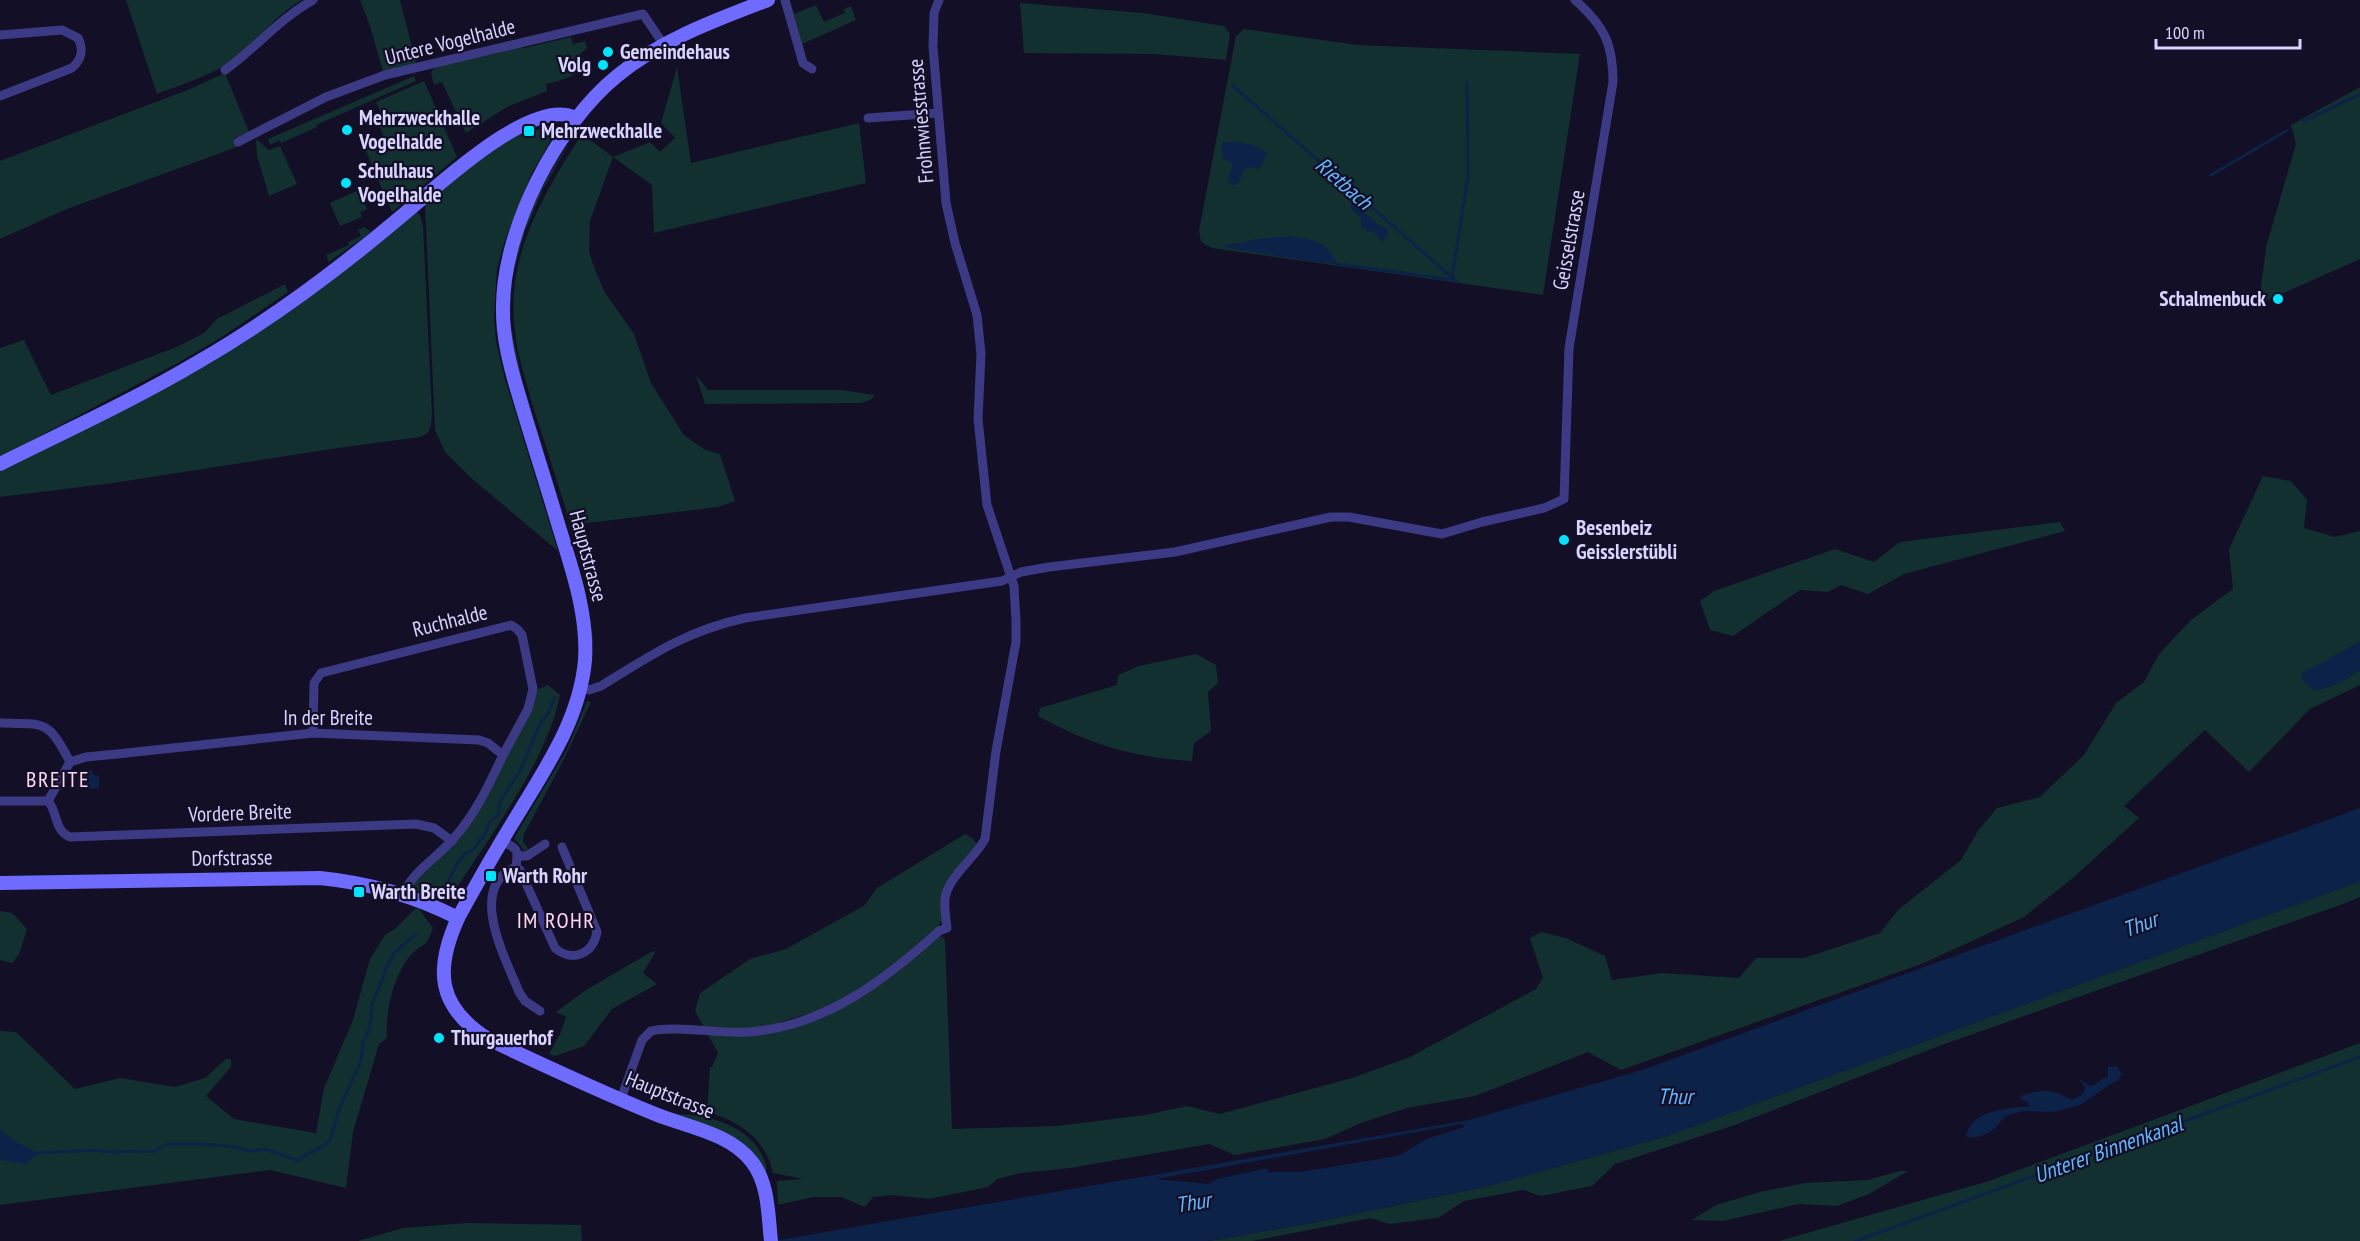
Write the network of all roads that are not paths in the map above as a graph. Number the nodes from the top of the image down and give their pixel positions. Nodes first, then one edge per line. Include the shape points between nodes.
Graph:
1 (313, 0) edge
2 (768, 0) edge
3 (785, 0) edge
4 (939, 0) edge
5 (1575, 0) edge
6 (0, 35) edge
7 (664, 45) junction
8 (812, 69) dead end
9 (225, 70) dead end
10 (0, 96) edge
11 (938, 113) junction
12 (868, 118) dead end
13 (525, 124) junction
14 (572, 128) junction
15 (238, 142) dead end
16 (0, 464) edge
17 (1011, 577) junction
18 (581, 688) junction
19 (0, 723) edge
20 (313, 733) junction
21 (503, 755) junction
22 (70, 762) junction
23 (0, 801) edge
24 (48, 801) junction
25 (452, 841) junction
26 (502, 841) junction
27 (545, 844) dead end
28 (562, 847) dead end
29 (519, 856) junction
30 (516, 867) junction
31 (0, 883) edge
32 (403, 894) junction
33 (458, 918) junction
34 (540, 1011) dead end
35 (621, 1099) junction
36 (771, 1241) edge

1 - 9 street via 284,18
2 - 7 main road, Hauptstrasse
3 - 8 street via 803,63
4 - 11 street, Frohnwiesstrasse via 933,28
5 - 17 street, Geisselstrasse via 1601,26 1609,42 1613,82 1569,348 1564,499 1545,508 1442,534 1331,517 1175,552 1049,567
6 - 10 street via 64,31 78,38 82,49 72,68
7 - 14 main road, Hauptstrasse via 617,76
7 - 15 street, Untere Vogelhalde via 643,14 385,75 326,98
11 - 12 street
11 - 17 street, Frohnwiesstrasse via 946,203 977,315 981,354 978,419 987,504
13 - 14 main road
13 - 14 main road via 552,115 567,115
13 - 16 main road via 481,150 336,269 246,333 180,373
14 - 18 main road, Hauptstrasse via 537,185 510,254 503,327 579,596 585,646
17 - 18 street via 716,625 681,639 601,686
17 - 35 street, Frohnwiesstrasse via 1016,642 996,751 987,830 978,852 947,890 947,928 867,990 813,1016 747,1032 651,1031 642,1040
18 - 26 main road, Hauptstrasse via 557,747
19 - 22 street via 48,727
20 - 21 street, In der Breite via 479,740
20 - 21 street, Ruchhalde via 314,683 323,671 511,625 522,635 533,689 528,709
20 - 22 street, In der Breite
21 - 25 street via 469,820
22 - 24 street
23 - 24 street
24 - 25 street, Vordere Breite via 60,830 70,837 416,824 434,828
25 - 32 street via 412,878
26 - 29 street
26 - 33 main road, Hauptstrasse
27 - 29 street via 527,856
28 - 30 street via 597,932 592,947 581,955 567,955 555,948
29 - 30 street
30 - 34 street via 501,876 496,886 493,925 519,992
31 - 32 main road, Dorfstrasse via 300,878 354,882
32 - 33 main road, Dorfstrasse
33 - 35 main road, Hauptstrasse via 446,948 443,973 457,1013 488,1039
35 - 36 main road, Hauptstrasse via 733,1144 747,1156 764,1189

